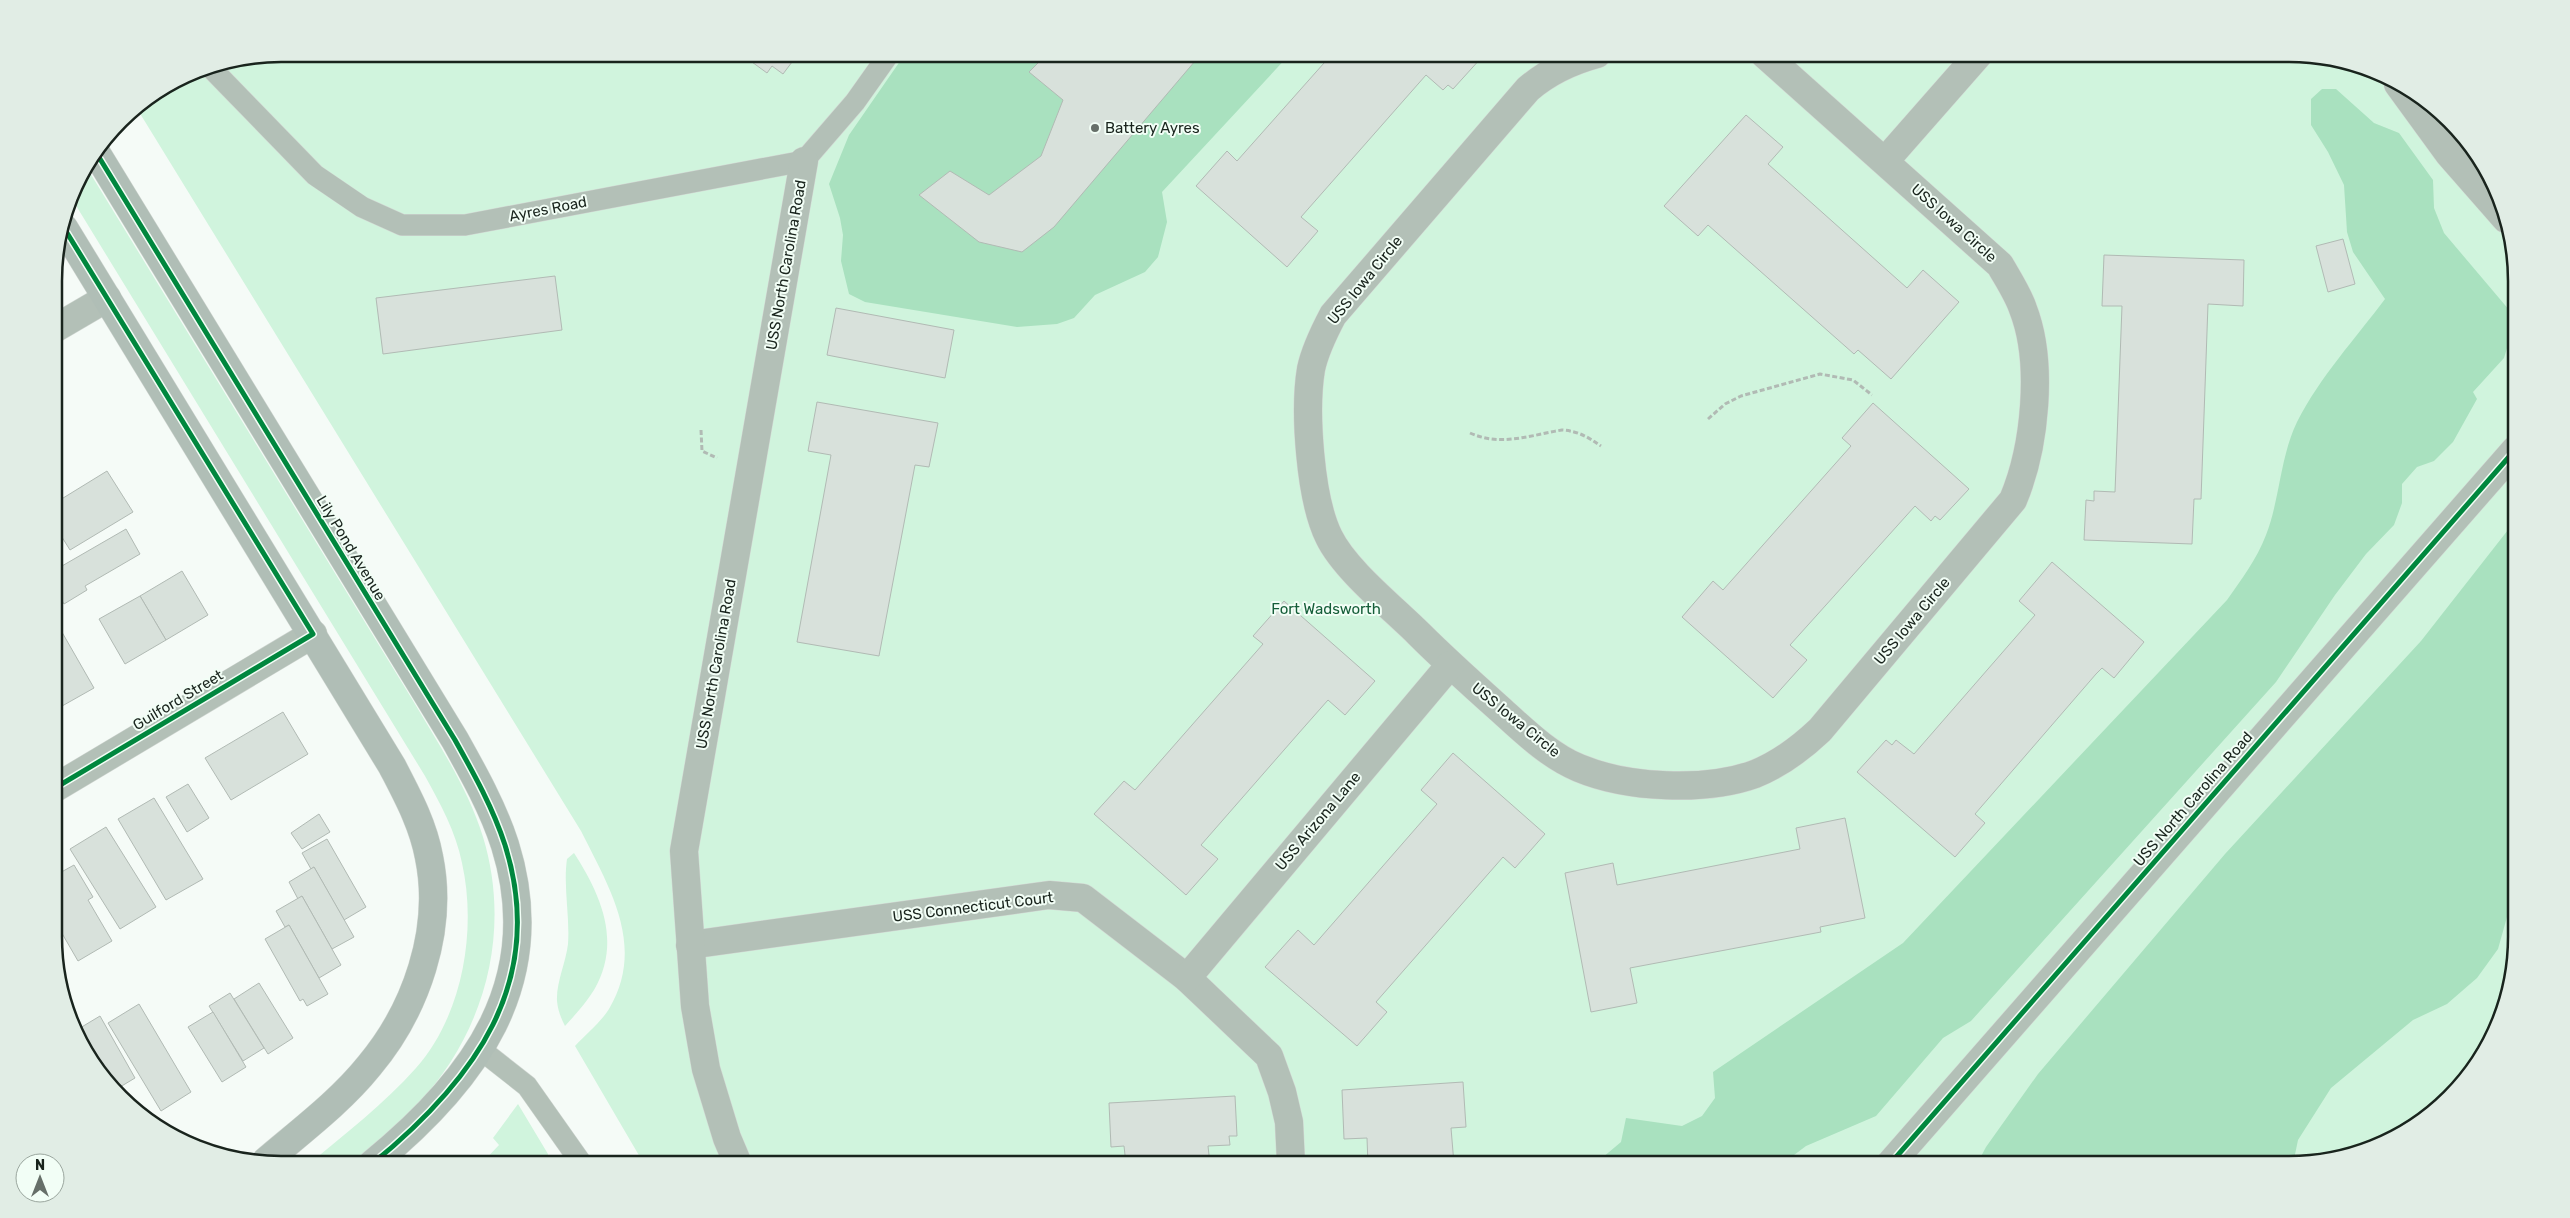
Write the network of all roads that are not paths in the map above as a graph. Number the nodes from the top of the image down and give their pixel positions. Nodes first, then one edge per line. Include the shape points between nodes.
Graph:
1 (883, 62) edge
2 (1570, 62) edge
3 (1773, 62) edge
4 (1972, 62) edge
5 (216, 73) edge
6 (2408, 98) edge
7 (100, 159) edge
8 (804, 161) junction
9 (1884, 161) junction
10 (2494, 205) edge
11 (68, 234) edge
12 (107, 298) junction
13 (62, 324) edge
14 (2508, 458) edge
15 (314, 634) junction
16 (1450, 665) junction
17 (62, 784) edge
18 (690, 945) junction
19 (1187, 978) junction
20 (480, 1049) junction
21 (272, 1155) edge
22 (381, 1156) edge
23 (576, 1156) edge
24 (735, 1156) edge
25 (1291, 1156) edge
26 (1897, 1156) edge

1 - 8 lane via 855,102
2 - 16 street, USS Iowa Circle via 1528,88 1333,315 1318,344 1311,369 1310,441 1314,490 1329,539 1346,563
3 - 9 street, USS Iowa Circle
4 - 9 street
5 - 8 lane, Ayres Road via 314,175 362,207 402,225 465,225
6 - 10 street via 2449,154
7 - 20 main road, Lily Pond Avenue via 479,782 505,845 512,874 517,927 512,977 503,1004
8 - 18 street, USS North Carolina Road via 684,851
9 - 16 street, USS Iowa Circle via 2000,265 2024,309 2034,358 2029,454 2013,500 1820,730 1800,749 1754,774 1675,785 1625,781 1578,768 1548,750
11 - 12 main road
12 - 13 street
12 - 15 main road
14 - 26 street, USS North Carolina Road
15 - 17 street, Guilford Street
15 - 21 main road via 392,766 423,832 432,881 431,929 426,956 402,1016 370,1066
16 - 19 street, USS Arizona Lane
18 - 19 street, USS Connecticut Court via 1049,895 1083,898
18 - 24 street, USS North Carolina Road via 695,1006 706,1069
19 - 25 street, USS Connecticut Court via 1268,1056 1289,1122
20 - 22 main road, Lily Pond Avenue via 465,1072 419,1123
20 - 23 lane via 527,1086

